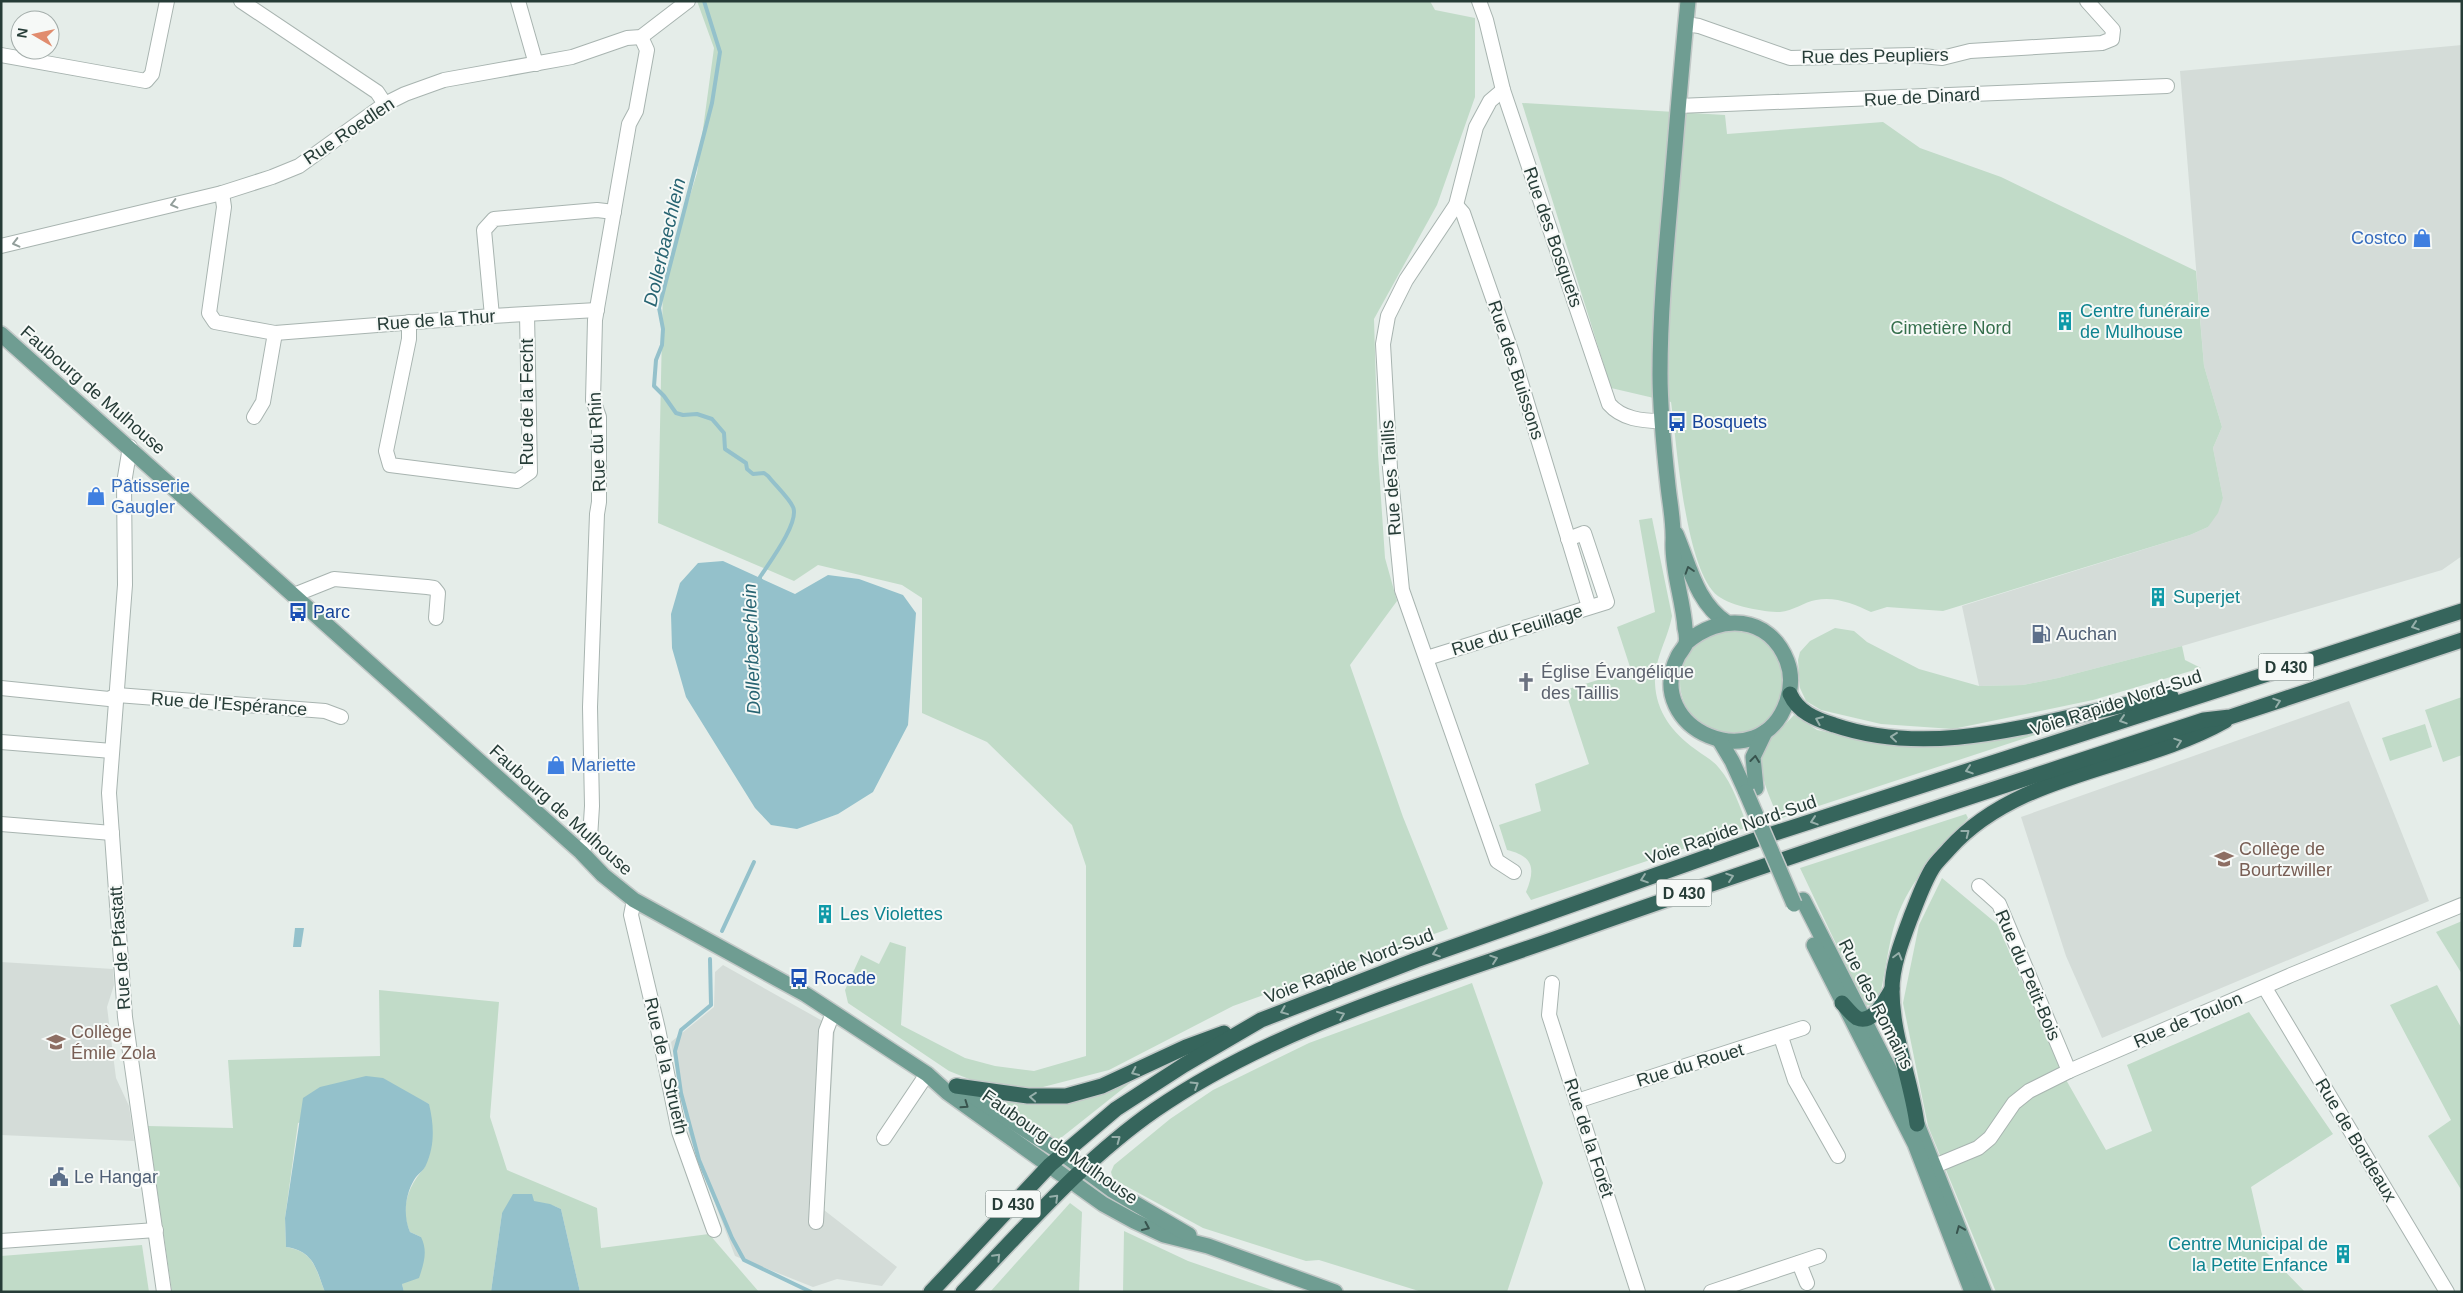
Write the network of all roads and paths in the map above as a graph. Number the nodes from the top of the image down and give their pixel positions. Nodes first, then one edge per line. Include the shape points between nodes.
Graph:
1 (167, 1) edge
2 (241, 1) edge
3 (518, 1) edge
4 (688, 1) edge
5 (1688, 1) edge
6 (2087, 1) edge
7 (1481, 7) edge
8 (1686, 24) junction
9 (641, 36) junction
10 (1, 55) edge
11 (536, 64) junction
12 (2167, 86) dead end
13 (1503, 90) junction
14 (385, 104) junction
15 (1678, 106) junction
16 (222, 193) junction
17 (1456, 205) junction
18 (614, 212) junction
19 (1, 246) edge
20 (597, 310) junction
21 (526, 314) junction
22 (492, 316) junction
23 (409, 322) junction
24 (276, 333) junction
25 (1, 334) edge
26 (254, 417) dead end
27 (1661, 420) junction
28 (130, 447) junction
29 (1673, 528) junction
30 (1568, 539) junction
31 (294, 594) junction
32 (1589, 607) junction
33 (2462, 611) edge
34 (436, 618) dead end
35 (1727, 622) junction
36 (2462, 640) edge
37 (1686, 643) junction
38 (1427, 658) junction
39 (1, 688) edge
40 (2220, 689) junction
41 (1790, 694) junction
42 (117, 696) junction
43 (341, 717) dead end
44 (2230, 717) junction
45 (1764, 732) junction
46 (1720, 741) junction
47 (1, 742) edge
48 (112, 751) junction
49 (1751, 790) junction
50 (1, 824) edge
51 (112, 833) junction
52 (581, 852) junction
53 (1514, 872) dead end
54 (1979, 886) dead end
55 (634, 900) junction
56 (1798, 902) junction
57 (2462, 905) edge
58 (1552, 983) dead end
59 (2265, 988) junction
60 (1892, 990) junction
61 (1842, 1003) junction
62 (833, 1013) junction
63 (1863, 1019) junction
64 (1261, 1020) junction
65 (1803, 1028) dead end
66 (1781, 1037) junction
67 (2069, 1071) junction
68 (927, 1074) junction
69 (956, 1086) junction
70 (1577, 1101) junction
71 (1917, 1124) junction
72 (884, 1138) dead end
73 (1062, 1154) junction
74 (1838, 1156) dead end
75 (1050, 1165) junction
76 (1930, 1168) junction
77 (1084, 1170) junction
78 (1072, 1181) junction
79 (816, 1222) dead end
80 (156, 1230) junction
81 (714, 1230) dead end
82 (1, 1241) edge
83 (1208, 1246) junction
84 (1819, 1256) dead end
85 (1799, 1263) junction
86 (1807, 1283) dead end
87 (164, 1292) edge
88 (931, 1292) edge
89 (963, 1292) edge
90 (1335, 1292) edge
91 (1638, 1292) edge
92 (1711, 1292) edge
93 (1972, 1292) edge
94 (1984, 1292) edge
95 (2447, 1292) edge

1 - 10 street via 152,74 146,81
2 - 14 street via 377,92
3 - 11 street
4 - 9 street, Rue Roedlen
5 - 8 main road
6 - 8 street, Rue des Peupliers via 2113,30 2112,39 2102,44 1970,51 1942,58 1913,55 1790,58
7 - 13 street, Rue des Bosquets
8 - 15 main road
9 - 11 street, Rue Roedlen via 572,57
9 - 18 street, Rue du Rhin via 647,50 636,111 629,124
11 - 14 street, Rue Roedlen via 444,80
12 - 15 street, Rue de Dinard
13 - 17 street, Rue des Taillis via 1490,101 1476,127
13 - 27 street, Rue des Bosquets via 1609,404 1617,413
14 - 16 street, Rue Roedlen via 300,166
15 - 27 main road via 1662,296
16 -> 19 street, Rue Roedlen
16 - 24 street, Rue de la Thur via 224,207 209,313 215,322
17 - 30 street, Rue des Buissons via 1462,213 1512,353
17 - 38 street, Rue des Taillis via 1399,294 1388,316 1383,344 1398,565 1402,590
18 - 20 street, Rue du Rhin
18 - 22 street via 596,210 494,219 484,230
20 - 21 street, Rue de la Thur
20 - 52 street, Rue du Rhin via 594,400 599,418 600,502 590,707 592,806 590,838
21 - 22 street, Rue de la Thur
21 - 23 street, Rue de la Fecht via 530,472 517,481 390,465 386,451 410,339
22 - 23 street, Rue de la Thur
23 - 24 street, Rue de la Thur
24 - 26 street via 263,402
25 - 28 main road, Faubourg de Mulhouse
27 - 29 main road
28 - 31 main road, Faubourg de Mulhouse
28 - 42 street, Rue de Pfastatt via 124,483 125,585
35 -> 29 main road via 1710,609 1694,583
29 - 37 main road via 1673,557 1683,605
30 - 32 street, Rue des Buissons
30 - 32 street, Rue du Feuillage via 1584,533 1607,602
31 - 34 street via 334,579 434,588 438,593
31 - 52 main road, Faubourg de Mulhouse
32 - 38 street, Rue du Feuillage
33 -> 40 highway, Voie Rapide Nord-Sud / D 430
35 - 37 main road via 1698,633
35 - 41 main road via 1758,628 1781,649 1791,678
44 -> 36 highway, D 430
37 - 46 main road via 1673,671 1675,702 1692,727
38 - 53 street, Rue des Taillis via 1498,861
39 - 42 street, Rue de l'Espérance via 109,699
40 -> 41 highway via 2058,721 1922,739 1858,733 1817,720 1795,704
40 -> 64 highway, Voie Rapide Nord-Sud / D 430 via 1766,836 1416,960
41 - 45 main road via 1785,708
42 - 43 street, Rue de l'Espérance via 325,712
42 - 48 street, Rue de Pfastatt
60 -> 44 highway via 1903,939 1932,868 1982,820 2020,798 2202,734
77 -> 44 highway, D 430 via 1106,1147 1207,1077 1271,1044 1343,1014 1784,857 2204,720
45 - 46 main road via 1743,740
49 -> 45 main road, Rue des Romains via 1753,757
46 - 49 main road, Rue des Romains
47 - 48 street
48 - 51 street, Rue de Pfastatt
49 - 56 main road, Rue des Romains, bridge
50 - 51 street
51 - 80 street, Rue de Pfastatt via 125,1017
52 - 55 main road, Faubourg de Mulhouse
54 - 67 street, Rue du Petit-Bois via 1999,904
55 - 62 main road, Faubourg de Mulhouse via 798,990
55 - 81 street, Rue de la Strueth via 630,915 679,1132
56 - 61 main road, Rue des Romains
56 - 63 main road, Rue des Romains
57 - 59 street, Rue de Toulon
58 - 70 street, Rue de la Forêt via 1549,1015
59 - 67 street, Rue de Toulon
59 - 95 street, Rue de Bordeaux
60 - 63 highway via 1878,1011
60 - 71 highway via 1898,1042
61 - 63 highway via 1856,1018
61 - 76 main road, Rue des Romains
62 - 68 main road, Faubourg de Mulhouse
62 - 79 street via 826,1031
63 - 71 main road, Rue des Romains
64 -> 69 highway via 1186,1047 1102,1086 1066,1096 1028,1096
64 - 73 highway, Voie Rapide Nord-Sud / D 430 via 1184,1064 1116,1109
65 - 66 street, Rue du Rouet
66 - 70 street, Rue du Rouet
66 - 74 street via 1795,1080
67 - 76 street, Rue de Toulon via 2029,1091 2014,1103 1990,1138 1978,1148
68 - 69 main road, Faubourg de Mulhouse
68 - 72 street
68 -> 75 main road, Faubourg de Mulhouse via 948,1093
69 - 73 main road, Faubourg de Mulhouse
70 - 91 street, Rue de la Forêt
71 - 76 main road, Rue des Romains
73 - 75 highway, Voie Rapide Nord-Sud / D 430
73 - 77 main road, Faubourg de Mulhouse
75 - 78 main road, Faubourg de Mulhouse
75 - 88 highway, D 430
76 - 93 main road, Rue des Romains
94 -> 76 main road, Rue des Romains
77 - 78 highway, D 430
77 - 83 main road, Faubourg de Mulhouse
78 -> 83 main road, Faubourg de Mulhouse via 1103,1204 1134,1221 1164,1235
89 -> 78 highway, D 430
80 - 82 street
80 - 87 street, Rue de Pfastatt
83 - 90 main road, Faubourg de Mulhouse
84 - 85 street
85 - 86 street
85 - 92 street

